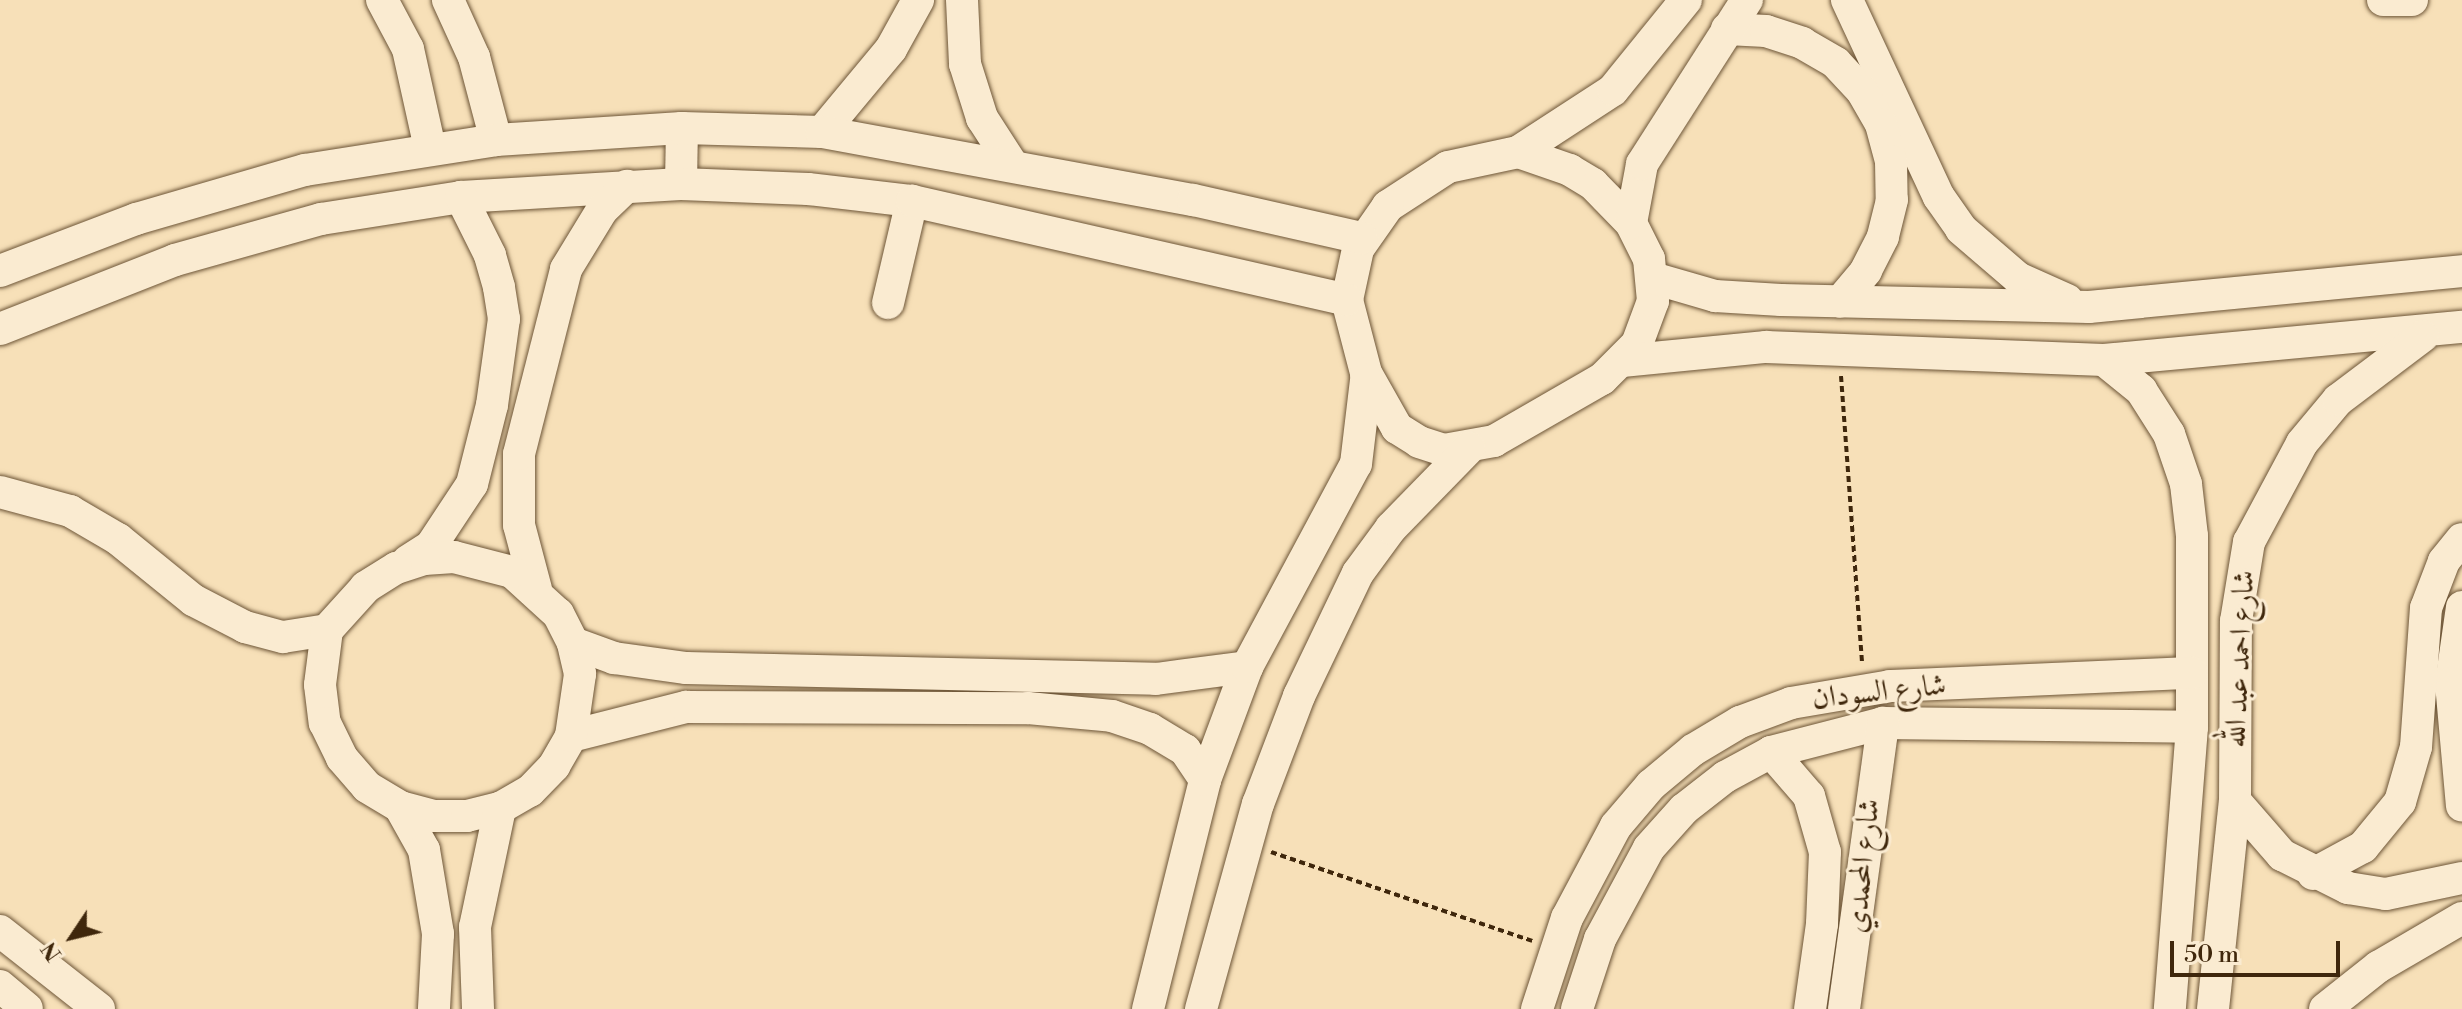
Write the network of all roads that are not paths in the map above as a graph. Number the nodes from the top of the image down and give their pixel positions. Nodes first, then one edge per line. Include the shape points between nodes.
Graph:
1 (382, 0) edge
2 (448, 0) edge
3 (918, 0) edge
4 (962, 0) edge
5 (1686, 0) edge
6 (1747, 0) edge
7 (1847, 0) edge
8 (2383, 0) edge
9 (2412, 0) edge
10 (1727, 29) junction
11 (682, 128) junction
12 (822, 132) junction
13 (496, 140) junction
14 (430, 148) junction
15 (1518, 152) junction
16 (1013, 166) junction
17 (681, 184) junction
18 (627, 186) junction
19 (244, 188) junction
20 (461, 197) junction
21 (912, 201) junction
22 (1631, 223) junction
23 (253, 236) junction
24 (1362, 238) junction
25 (0, 271) edge
26 (2462, 271) edge
27 (1653, 278) junction
28 (1347, 300) junction
29 (1840, 302) junction
30 (888, 303) dead end
31 (2089, 307) junction
32 (2462, 327) edge
33 (0, 329) edge
34 (2428, 332) junction
35 (2104, 360) junction
36 (1622, 361) junction
37 (1366, 373) junction
38 (1469, 448) junction
39 (0, 492) edge
40 (2462, 539) edge
41 (396, 568) junction
42 (536, 589) junction
43 (2462, 607) edge
44 (327, 630) junction
45 (573, 643) junction
46 (1247, 667) junction
47 (2192, 673) junction
48 (1883, 723) junction
49 (2192, 727) junction
50 (571, 736) junction
51 (1771, 752) junction
52 (1205, 780) junction
53 (2235, 801) junction
54 (2462, 806) edge
55 (400, 807) junction
56 (500, 808) junction
57 (2313, 874) junction
58 (2462, 878) edge
59 (2462, 918) edge
60 (0, 931) edge
61 (0, 986) edge
62 (27, 1009) edge
63 (99, 1009) edge
64 (434, 1009) edge
65 (478, 1009) edge
66 (1148, 1009) edge
67 (1201, 1009) edge
68 (1537, 1009) edge
69 (1577, 1009) edge
70 (1810, 1009) edge
71 (1844, 1009) edge
72 (2170, 1009) edge
73 (2213, 1009) edge
74 (2325, 1009) edge

1 - 14 street via 408,49
2 - 13 street via 474,57
3 - 12 street via 891,49
4 - 16 street via 965,64 982,118
5 - 15 street via 1613,90
6 - 10 street
7 - 31 street via 1939,197 1961,229 2018,278
8 - 9 street
10 - 22 street via 1654,139 1642,164
10 - 29 street via 1766,31 1825,56 1862,91 1881,124 1891,161 1889,212 1866,271
11 - 12 street
11 - 13 street
11 - 17 street
12 - 16 street
13 - 14 street
14 - 19 street via 305,170
15 - 22 street via 1582,177
15 - 24 street via 1448,167 1417,184 1388,206
16 - 24 street
17 - 18 street
17 - 21 street via 808,189
18 - 20 street
18 - 42 street via 602,210 566,269 519,454 519,525
19 - 23 street
19 - 25 street via 136,219
20 - 23 street
20 - 41 street via 490,255 504,319 492,405 472,484 454,517 431,546
21 - 28 street
21 - 30 street
22 - 27 street
23 - 33 street via 98,287
24 - 28 street
26 - 31 street
27 - 29 street via 1715,296
27 - 36 street via 1647,324
28 - 37 street
29 - 31 street
32 - 34 street
34 - 35 street
34 - 53 street, شارع احمد عبد الله via 2338,400 2302,443 2249,542 2236,621
35 - 36 street via 1708,350
35 - 47 street, شارع احمد عبد الله via 2141,390 2169,434 2186,484
36 - 38 street via 1524,427
37 - 38 street via 1397,428 1444,450
37 - 46 street via 1365,423 1356,464
38 - 67 street via 1391,528 1358,573 1299,696 1246,844
39 - 44 street via 70,511 118,539 193,600 245,627 283,637
40 - 57 street via 2444,561 2426,608 2416,747 2400,802 2363,847
41 - 42 street via 454,557 512,572
41 - 44 street via 366,587
42 - 45 street
43 - 54 street via 2451,710
44 - 55 street via 320,685 325,723 342,758 367,787
45 - 46 street via 614,658 686,668 1156,679
45 - 50 street via 580,690
46 - 52 street
47 - 49 street, شارع احمد عبد الله
47 - 68 street, شارع السودان via 1864,689 1791,703 1740,722 1693,750 1651,785 1616,826 1587,873
48 - 49 street, شارع السودان
48 - 51 street, شارع السودان
48 - 71 street, شارع المحمدي
49 - 72 street, شارع احمد عبد الله
50 - 52 street via 686,707 1043,709 1112,716 1150,729 1185,750
50 - 56 street via 538,783
51 - 69 street, شارع السودان via 1714,785 1649,848 1600,939
51 - 70 street, شارع المحمدي via 1809,796 1825,852
52 - 66 street
53 - 57 street via 2256,830
53 - 73 street, شارع احمد عبد الله
55 - 56 street via 433,816 467,816
55 - 64 street via 424,850 435,891
56 - 65 street via 477,913
57 - 58 street via 2348,888 2386,894
59 - 74 street via 2378,967
60 - 63 street
61 - 62 street

